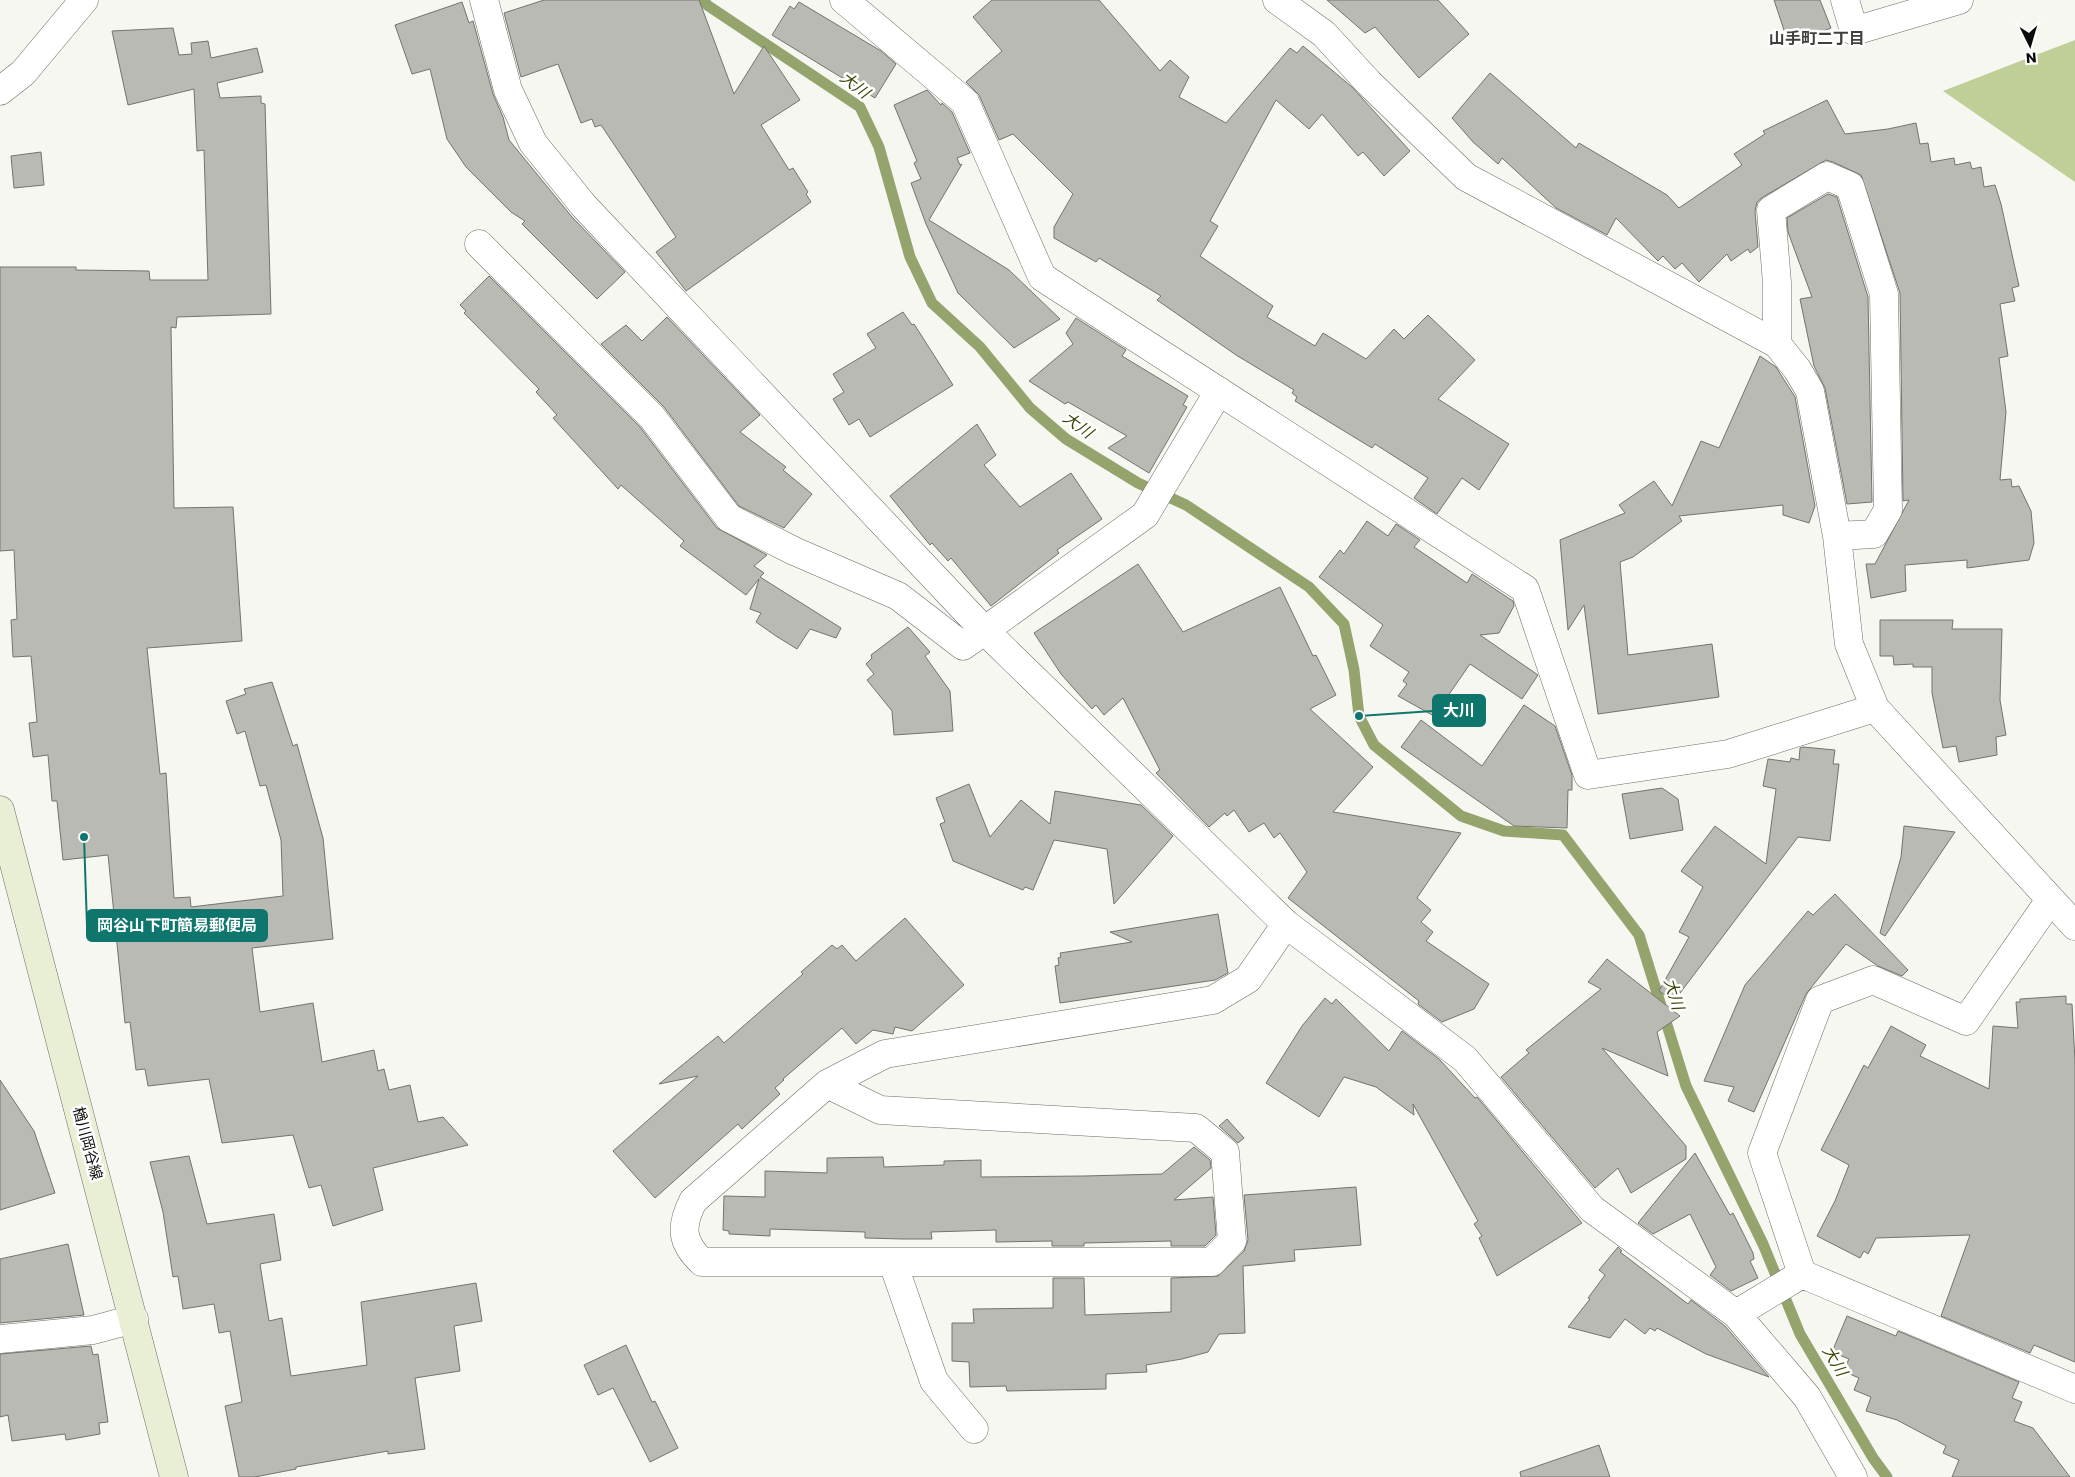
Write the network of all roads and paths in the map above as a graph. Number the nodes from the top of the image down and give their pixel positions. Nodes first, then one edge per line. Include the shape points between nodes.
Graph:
1 (84, 0) edge
2 (484, 0) edge
3 (844, 0) edge
4 (1277, 0) edge
5 (1845, 0) edge
6 (1959, 0) edge
7 (0, 91) edge
8 (479, 244) dead end
9 (1777, 344) junction
10 (1219, 391) junction
11 (1837, 536) junction
12 (985, 631) junction
13 (1875, 708) junction
14 (0, 810) edge
15 (4, 845) edge
16 (2050, 900) junction
17 (1286, 924) junction
18 (2075, 926) edge
19 (827, 1084) junction
20 (893, 1262) junction
21 (1802, 1274) junction
22 (1736, 1314) junction
23 (134, 1319) junction
24 (0, 1338) edge
25 (2075, 1389) edge
26 (974, 1429) dead end
27 (174, 1477) edge
28 (1853, 1477) edge

1 - 7 street via 23,73
2 - 12 street via 508,90 533,143 584,206
3 - 10 street via 965,102 1042,277
4 - 9 street via 1324,34 1369,83 1466,177
5 - 6 street via 1854,31
8 - 12 street via 652,417 729,518 794,551 898,596 962,646
9 - 11 street via 1810,391
9 - 11 street via 1777,283 1771,210 1827,176 1850,186 1884,294 1888,510 1874,534
10 - 12 street via 1145,515
10 - 13 street via 1525,589 1588,776 1728,754
11 - 13 street via 1850,644
12 - 17 street
13 - 16 street
14 - 15 main road, 楢川岡谷線
15 - 23 main road, 楢川岡谷線
16 - 18 street
16 - 21 street via 1966,1021 1872,980 1820,1000 1762,1152
17 - 19 street via 1248,979 1213,1000 885,1054
17 - 22 street via 1465,1059 1592,1209
19 - 20 street via 693,1201 684,1218 684,1234 691,1251 702,1262
19 - 20 street via 880,1110 1196,1128 1225,1152 1232,1241 1212,1262
20 - 26 street via 934,1381
21 - 22 street
21 - 25 street
22 - 28 street via 1807,1397
23 - 24 street via 93,1330
23 - 27 main road, 楢川岡谷線

